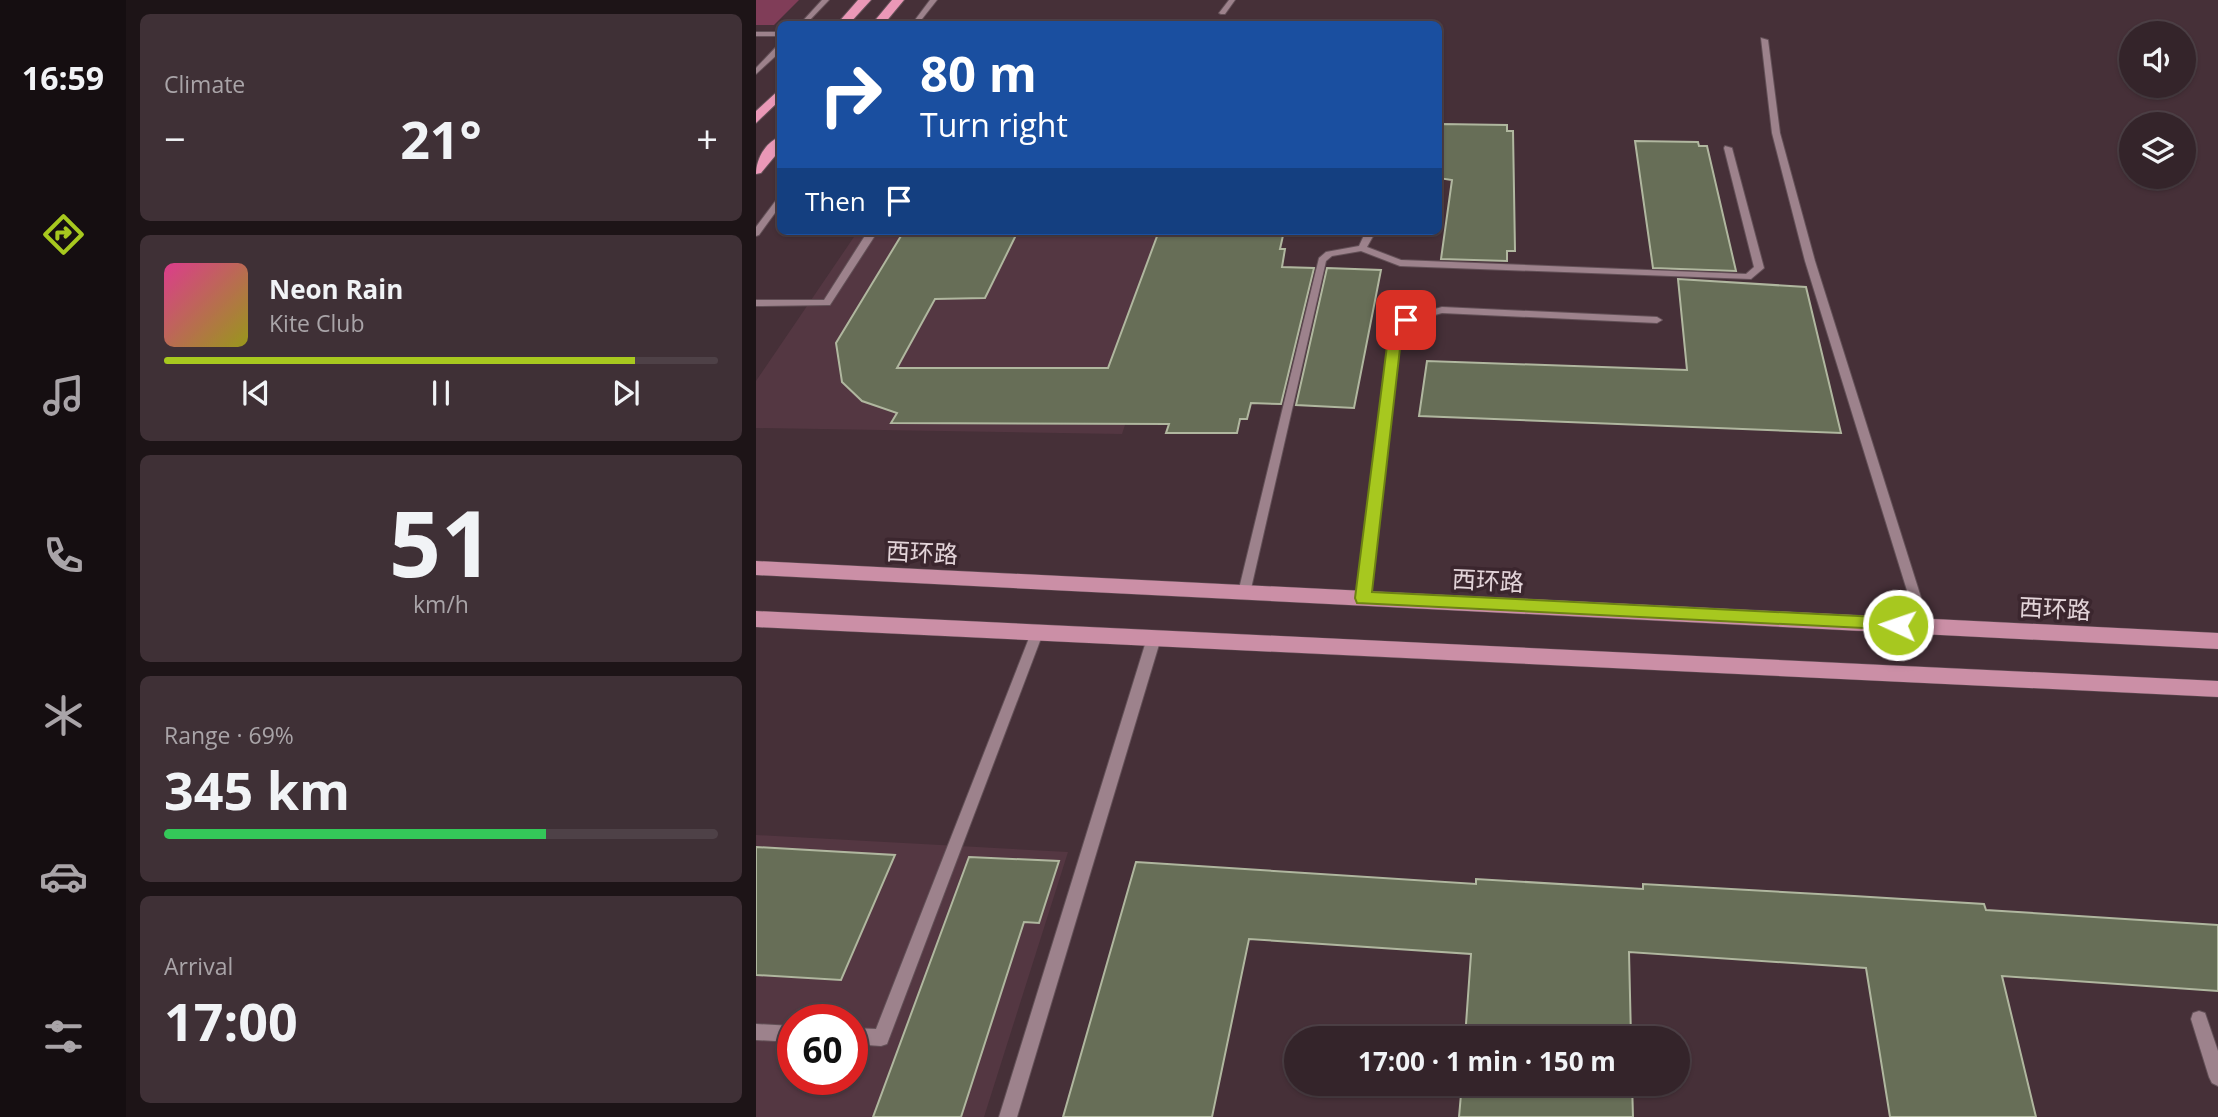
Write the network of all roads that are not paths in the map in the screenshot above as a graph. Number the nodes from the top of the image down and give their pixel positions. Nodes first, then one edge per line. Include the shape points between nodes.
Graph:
1 (827, 0) edge
2 (865, 0) edge
3 (898, 0) edge
4 (934, 0) edge
5 (1232, 0) edge
6 (1223, 13) dead end
7 (806, 21) edge
8 (846, 21) edge
9 (880, 21) edge
10 (917, 21) edge
11 (756, 34) edge
12 (777, 34) edge
13 (1764, 40) dead end
14 (777, 50) edge
15 (756, 72) edge
16 (777, 96) edge
17 (756, 120) edge
18 (777, 145) edge
19 (1728, 148) dead end
20 (756, 170) edge
21 (777, 205) edge
22 (756, 233) edge
23 (870, 235) edge
24 (1369, 235) edge
25 (1362, 248) junction
26 (756, 303) edge
27 (1657, 320) dead end
28 (756, 568) edge
29 (1244, 593) junction
30 (1363, 598) junction
31 (756, 619) edge
32 (1924, 626) junction
33 (1037, 632) junction
34 (1154, 638) junction
35 (2218, 641) edge
36 (2218, 689) edge
37 (2199, 1019) dead end
38 (756, 1032) edge
39 (777, 1033) edge
40 (868, 1038) edge
41 (2218, 1077) edge
42 (1008, 1117) edge

1 - 7 street
2 - 8 highway
3 - 9 highway
4 - 10 street
5 - 6 street
11 - 12 street
13 - 32 street via 1776,133 1810,261
14 - 15 street
16 - 17 highway
18 - 20 highway
19 - 25 street via 1759,268 1748,277 1400,263
21 - 22 street
23 - 26 street via 827,303
24 - 25 street
25 - 29 street via 1329,254 1322,260
27 - 30 street via 1442,310 1406,320 1395,330
28 - 29 main road, 西环路
29 - 30 main road, 西环路
30 - 32 main road, 西环路
31 - 33 main road
32 - 35 main road, 西环路
33 - 34 main road
33 - 40 street via 881,1038
34 - 36 main road
34 - 42 street
37 - 41 street
38 - 39 street

